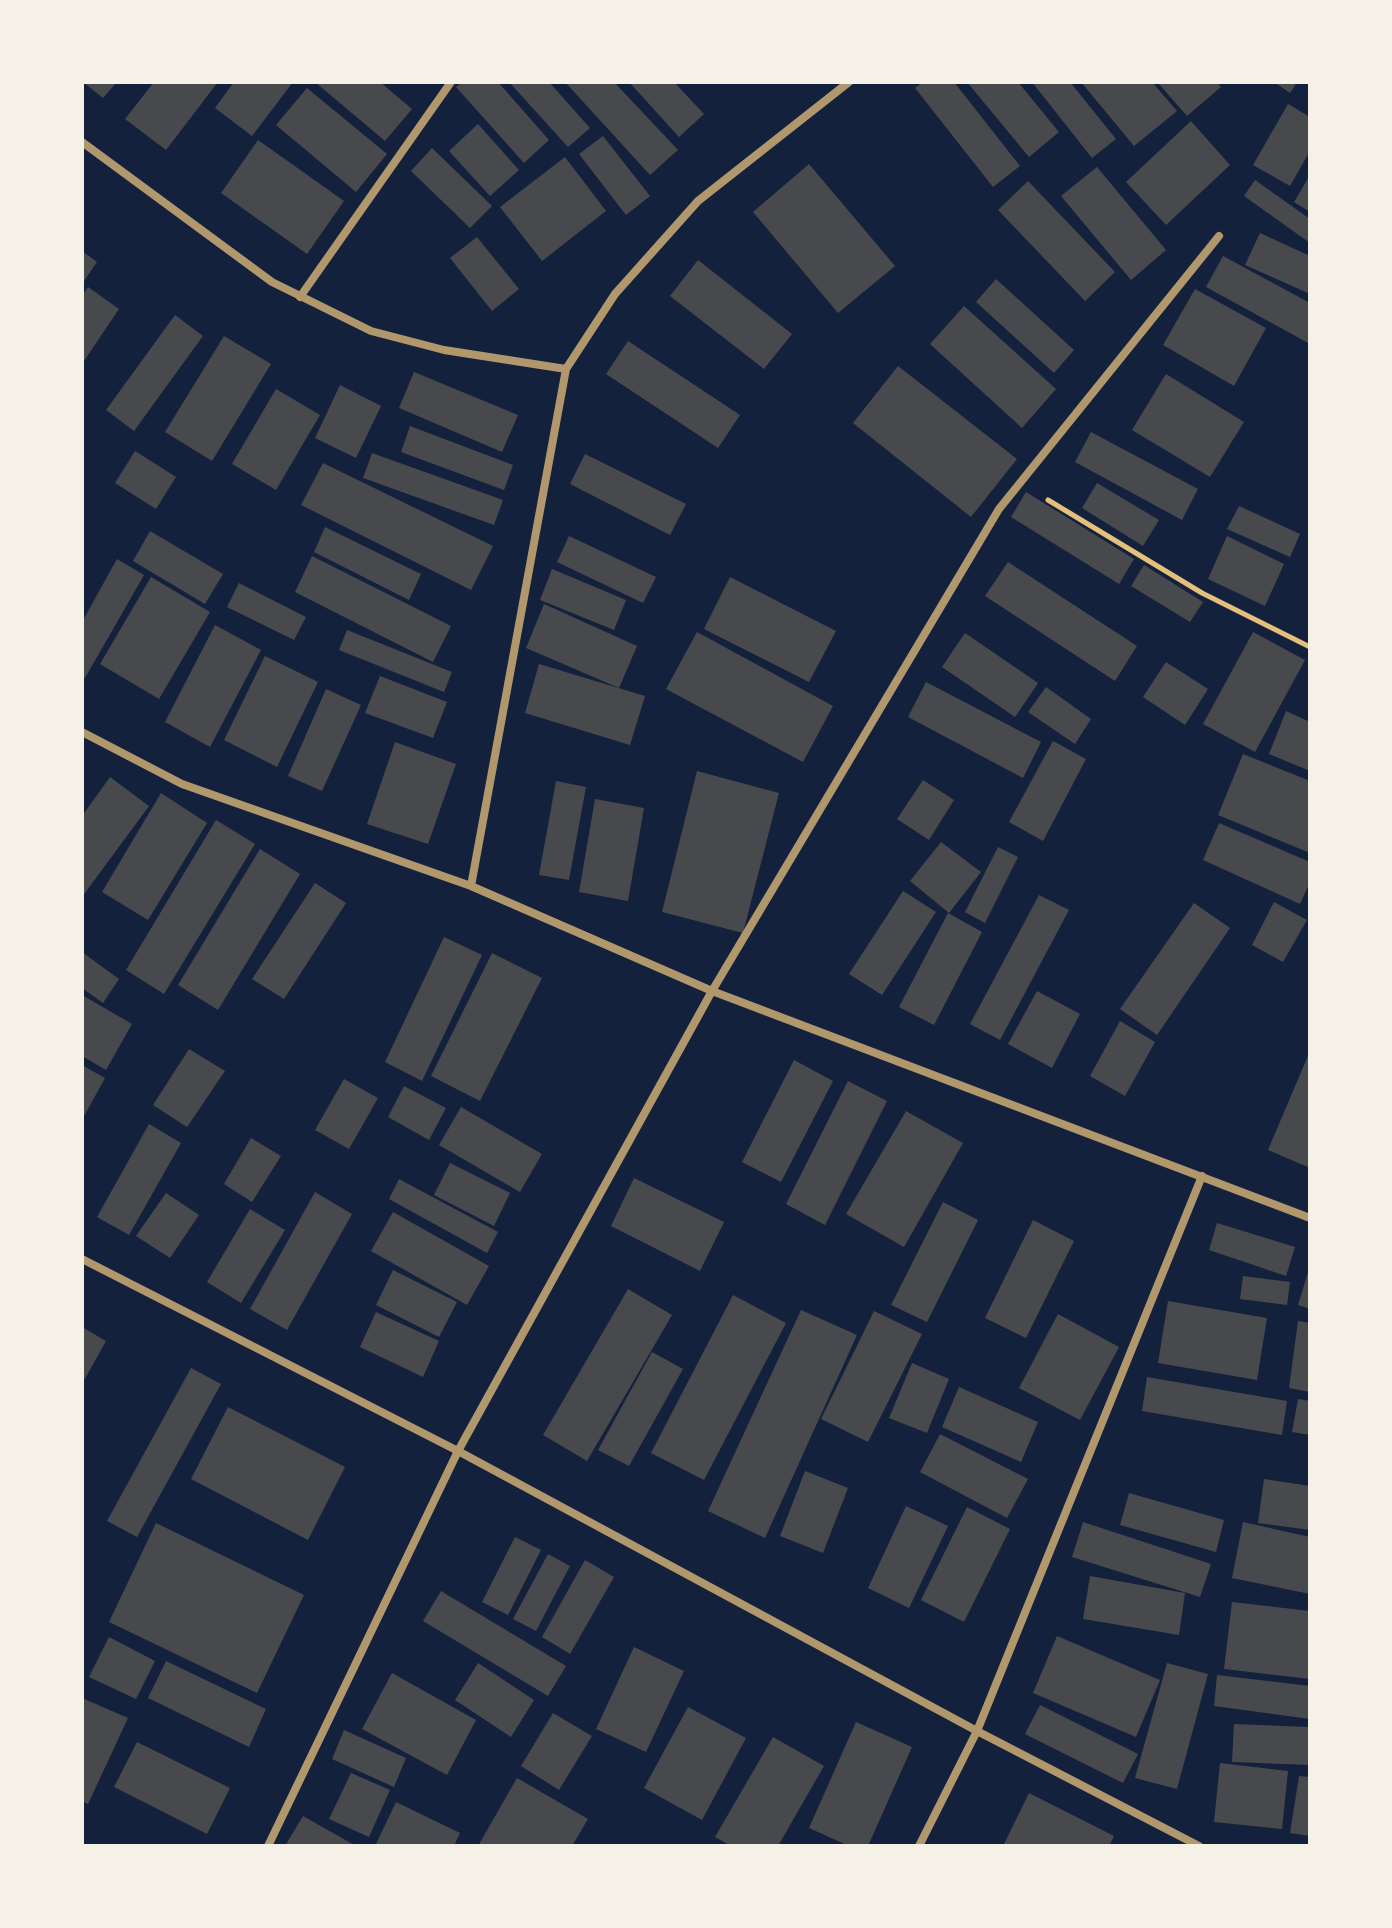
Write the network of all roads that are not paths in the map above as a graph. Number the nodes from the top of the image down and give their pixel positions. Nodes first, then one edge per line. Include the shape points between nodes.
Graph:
1 (451, 82) edge
2 (849, 82) edge
3 (82, 142) edge
4 (1219, 236) dead end
5 (300, 297) junction
6 (566, 369) junction
7 (82, 732) edge
8 (471, 886) junction
9 (712, 991) junction
10 (1202, 1176) junction
11 (1310, 1218) edge
12 (82, 1259) edge
13 (458, 1451) junction
14 (977, 1731) junction
15 (268, 1846) edge
16 (919, 1846) edge
17 (1199, 1846) edge

1 - 5 street
2 - 6 street via 698,201 615,294
3 - 5 street via 272,282
4 - 9 street via 999,509
5 - 6 street via 371,331 444,350
6 - 8 street
7 - 8 street via 182,784
8 - 9 street
9 - 10 street
9 - 13 street
10 - 11 street
10 - 14 street
12 - 13 street
13 - 14 street
13 - 15 street
14 - 16 street
14 - 17 street

